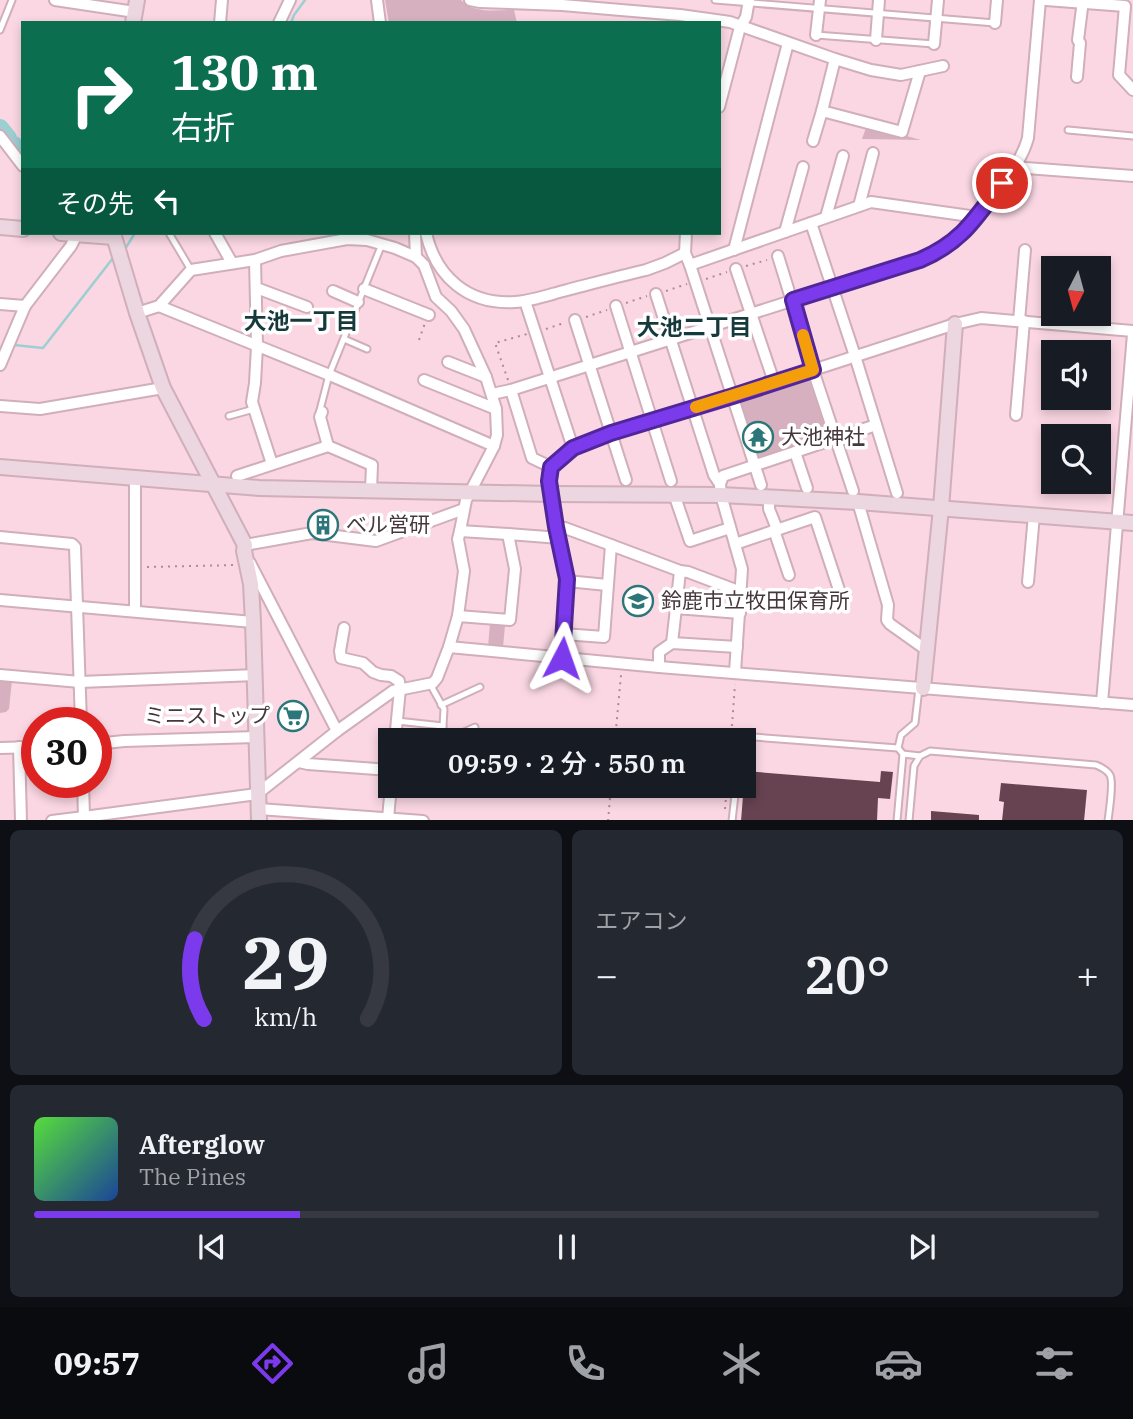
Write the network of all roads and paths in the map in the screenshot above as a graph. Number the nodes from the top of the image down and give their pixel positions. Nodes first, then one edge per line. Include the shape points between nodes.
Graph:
1 (12, 0) edge
2 (55, 0) edge
3 (221, 0) edge
4 (290, 0) edge
5 (377, 0) edge
6 (470, 0) edge
7 (715, 0) edge
8 (879, 0) edge
9 (938, 0) edge
10 (997, 0) edge
11 (1040, 0) edge
12 (1046, 0) edge
13 (1082, 1) edge
14 (749, 2) edge
15 (819, 5) edge
16 (135, 12) edge
17 (878, 14) junction
18 (936, 18) junction
19 (220, 21) edge
20 (280, 21) edge
21 (380, 21) edge
22 (995, 23) joint
23 (740, 27) junction
24 (0, 30) edge
25 (816, 35) joint
26 (876, 40) junction
27 (788, 43) junction
28 (934, 44) joint
29 (835, 59) junction
30 (943, 66) dead end
31 (920, 71) junction
32 (1077, 77) dead end
33 (1133, 90) edge
34 (721, 99) edge
35 (821, 111) junction
36 (1068, 130) dead end
37 (0, 136) edge
38 (1133, 136) edge
39 (813, 141) dead end
40 (873, 153) dead end
41 (843, 156) dead end
42 (21, 163) edge
43 (803, 167) dead end
44 (1014, 167) junction
45 (1133, 176) edge
46 (859, 206) junction
47 (977, 216) junction
48 (826, 217) junction
49 (811, 223) junction
50 (0, 227) edge
51 (21, 229) edge
52 (785, 232) junction
53 (76, 235) edge
54 (111, 235) edge
55 (170, 235) edge
56 (216, 235) edge
57 (415, 235) edge
58 (427, 235) edge
59 (687, 235) edge
60 (382, 244) junction
61 (734, 250) junction
62 (1025, 250) dead end
63 (685, 253) junction
64 (778, 256) dead end
65 (416, 257) junction
66 (255, 260) junction
67 (232, 263) junction
68 (691, 265) junction
69 (736, 269) dead end
70 (191, 270) junction
71 (832, 287) junction
72 (256, 289) junction
73 (364, 289) junction
74 (333, 292) dead end
75 (656, 294) dead end
76 (793, 300) junction
77 (525, 301) junction
78 (358, 302) junction
79 (0, 304) edge
80 (25, 306) junction
81 (159, 306) junction
82 (616, 306) dead end
83 (307, 307) dead end
84 (137, 313) junction
85 (752, 313) junction
86 (429, 315) dead end
87 (575, 320) dead end
88 (1021, 321) junction
89 (955, 324) junction
90 (710, 326) junction
91 (1133, 332) edge
92 (344, 339) junction
93 (670, 339) junction
94 (257, 346) junction
95 (367, 349) dead end
96 (631, 351) junction
97 (855, 356) junction
98 (448, 362) dead end
99 (590, 364) junction
100 (0, 365) edge
101 (813, 370) junction
102 (329, 375) junction
103 (550, 376) junction
104 (486, 377) junction
105 (424, 380) dead end
106 (774, 383) junction
107 (163, 388) junction
108 (511, 390) junction
109 (492, 394) junction
110 (733, 396) junction
111 (0, 405) edge
112 (691, 408) junction
113 (254, 409) junction
114 (496, 409) junction
115 (322, 412) joint
116 (1016, 415) dead end
117 (229, 416) dead end
118 (652, 420) junction
119 (876, 425) junction
120 (611, 433) junction
121 (836, 438) junction
122 (328, 446) junction
123 (494, 446) junction
124 (573, 448) junction
125 (795, 452) junction
126 (272, 464) junction
127 (754, 465) junction
128 (0, 467) edge
129 (551, 467) junction
130 (237, 476) dead end
131 (135, 479) junction
132 (625, 480) dead end
133 (213, 485) junction
134 (761, 485) dead end
135 (673, 488) junction
136 (807, 488) dead end
137 (721, 489) junction
138 (371, 490) junction
139 (471, 492) junction
140 (897, 493) dead end
141 (551, 494) junction
142 (855, 496) junction
143 (769, 498) junction
144 (941, 508) junction
145 (464, 509) junction
146 (1034, 515) junction
147 (1125, 523) edge
148 (730, 528) junction
149 (776, 530) junction
150 (460, 531) junction
151 (558, 533) junction
152 (508, 534) junction
153 (0, 537) edge
154 (735, 544) junction
155 (611, 545) junction
156 (245, 553) junction
157 (135, 567) junction
158 (680, 570) junction
159 (789, 575) dead end
160 (567, 582) junction
161 (1027, 582) dead end
162 (607, 585) junction
163 (741, 592) junction
164 (842, 598) dead end
165 (0, 600) edge
166 (77, 607) junction
167 (676, 608) junction
168 (135, 611) junction
169 (740, 613) junction
170 (458, 616) junction
171 (253, 622) junction
172 (344, 628) dead end
173 (564, 634) junction
174 (672, 642) junction
175 (449, 647) junction
176 (737, 647) junction
177 (928, 651) junction
178 (562, 658) junction
179 (622, 663) junction
180 (659, 667) junction
181 (735, 672) junction
182 (0, 675) edge
183 (256, 675) junction
184 (80, 682) junction
185 (429, 684) junction
186 (480, 688) dead end
187 (921, 688) junction
188 (400, 690) junction
189 (1102, 703) junction
190 (441, 705) junction
191 (1133, 705) edge
192 (81, 707) edge
193 (397, 721) junction
194 (443, 726) joint
195 (396, 728) edge
196 (616, 728) edge
197 (732, 728) edge
198 (337, 731) junction
199 (257, 737) junction
200 (756, 737) edge
201 (112, 742) edge
202 (19, 747) joint
203 (0, 748) edge
204 (898, 748) junction
205 (903, 754) junction
206 (920, 756) junction
207 (299, 762) junction
208 (378, 769) edge
209 (257, 794) junction
210 (83, 798) edge
211 (388, 798) edge
212 (610, 798) edge
213 (726, 798) edge
214 (735, 798) edge
215 (725, 809) dead end
216 (259, 815) edge
217 (84, 817) junction
218 (383, 818) edge
219 (21, 820) edge
220 (60, 820) edge
221 (410, 820) edge
222 (608, 820) edge
223 (732, 820) edge
224 (897, 820) edge
225 (909, 820) edge
226 (1108, 820) edge

1 - 24 lane
2 - 16 street
3 - 19 street
4 - 20 street
5 - 21 street
6 - 23 street via 680,15
7 - 14 lane
8 - 17 street
9 - 18 street
10 - 22 street
11 - 44 street via 1028,138
12 - 13 street
13 - 32 street
13 - 33 street via 1125,6 1119,75
14 - 15 lane
14 - 23 street
15 - 17 lane
15 - 25 street
17 - 18 lane
17 - 26 street
18 - 22 lane
18 - 28 street
23 - 27 street
23 - 34 street
25 - 26 lane
26 - 28 lane
27 - 29 street
27 - 61 street
29 - 31 street via 901,75
29 - 35 street
30 - 31 street
31 - 35 street via 902,132
35 - 39 street
36 - 38 lane
37 - 42 street
40 - 46 street
41 - 48 street
43 - 52 street
44 - 45 street
44 - 47 street
46 - 47 street via 871,202
46 - 48 street
47 - 71 street via 937,253
48 - 49 street
49 - 52 street
49 - 71 street
50 - 51 street
52 - 61 street
53 - 80 street
54 - 84 street
55 - 70 lane
56 - 67 street
57 - 65 street
58 - 77 street via 455,286 488,300
59 - 63 street
60 - 65 street
60 - 66 street via 347,239
60 - 73 lane
61 - 68 street
62 - 88 street
63 - 68 street
63 - 77 street via 646,270
64 - 76 street
65 - 104 street via 424,265 436,297 464,329
66 - 67 street
66 - 72 street
67 - 70 street
68 - 90 street
69 - 85 street
70 - 81 street
71 - 76 street
71 - 97 street
72 - 83 street
72 - 94 street
73 - 78 lane
73 - 86 street
74 - 78 street
75 - 93 street
76 - 85 street
76 - 101 street
77 - 103 street
78 - 92 lane
79 - 80 street
80 - 100 street
81 - 84 street
81 - 94 street
82 - 96 street
84 - 107 street
85 - 90 street
85 - 106 street
87 - 99 street
88 - 89 street via 981,318
88 - 91 street
88 - 116 street
89 - 97 street
89 - 144 street
90 - 93 street
90 - 110 street
91 - 147 street
92 - 95 lane
92 - 102 lane
93 - 96 street
93 - 112 street
94 - 102 street
94 - 113 street
96 - 99 street
96 - 118 street
97 - 101 street
97 - 119 street
98 - 104 street
99 - 103 street
99 - 120 street
101 - 106 street
101 - 121 street
102 - 115 lane
102 - 123 street
103 - 108 street
103 - 124 street
104 - 109 street
105 - 114 street
106 - 110 street
107 - 111 street via 40,409
107 - 133 street
108 - 109 street
108 - 129 street via 532,458
109 - 114 street
110 - 112 street
110 - 127 street
112 - 118 street
112 - 137 street
113 - 117 lane
113 - 126 street
114 - 123 street
115 - 122 street
118 - 120 street
118 - 135 street
119 - 121 street
119 - 140 street
120 - 124 street
120 - 132 street
121 - 125 street
121 - 142 street
122 - 126 street
122 - 138 street via 372,465
123 - 139 street
124 - 129 street
125 - 127 street
125 - 136 street
126 - 130 street
127 - 134 street
127 - 137 street via 723,476
128 - 131 street
129 - 141 street
131 - 133 street
131 - 157 street
133 - 138 street
133 - 156 street
135 - 137 street
135 - 141 street
135 - 148 street via 690,541
137 - 143 street
137 - 148 street
138 - 139 street
139 - 141 street
139 - 145 street
141 - 151 street
142 - 143 street
142 - 144 street
142 - 177 street via 888,605 887,620
143 - 149 street
144 - 146 street
144 - 177 street
145 - 150 street
145 - 156 street via 376,541 312,533
146 - 147 street
146 - 161 street
147 - 189 street
148 - 154 street
149 - 154 street
149 - 159 street
149 - 164 street via 815,517
150 - 152 street
150 - 170 street via 464,571
151 - 152 street
151 - 155 street via 565,528
151 - 160 street
152 - 170 street via 515,569 510,621
153 - 166 street via 72,544
154 - 163 street via 742,569
155 - 158 street
155 - 162 street
156 - 157 path
156 - 171 street
156 - 198 street
157 - 168 street
158 - 163 street
158 - 167 street
160 - 162 street
160 - 173 street
162 - 173 street via 604,637
163 - 169 street
165 - 166 street
166 - 168 street
166 - 184 street
167 - 169 street
167 - 174 street
168 - 171 street
169 - 176 street
170 - 175 street
171 - 183 street
172 - 188 street via 341,659 391,676 399,681
173 - 178 street
174 - 176 street
174 - 180 street via 659,652
175 - 178 street
175 - 185 street via 437,678
176 - 181 street
177 - 187 street
178 - 179 street
179 - 180 street
179 - 196 path
180 - 181 street
181 - 187 street
181 - 197 path
182 - 184 street
183 - 184 street
183 - 199 street
184 - 192 street
185 - 188 street
185 - 190 lane
186 - 190 lane
187 - 189 street
187 - 204 lane via 915,723 901,735
188 - 193 street
188 - 198 street
189 - 191 street
190 - 194 lane
193 - 194 lane
193 - 195 street
198 - 207 street
199 - 201 street
199 - 209 street
200 - 204 lane
202 - 203 street
202 - 219 street
204 - 205 lane
205 - 206 lane
205 - 224 lane
206 - 225 lane via 914,766
206 - 226 lane via 930,751 1096,765 1110,775
207 - 208 street
207 - 209 street
209 - 216 street
209 - 217 street
210 - 217 street
211 - 218 street
212 - 222 path
213 - 215 path
214 - 223 lane
216 - 218 street
217 - 220 street
218 - 221 street

